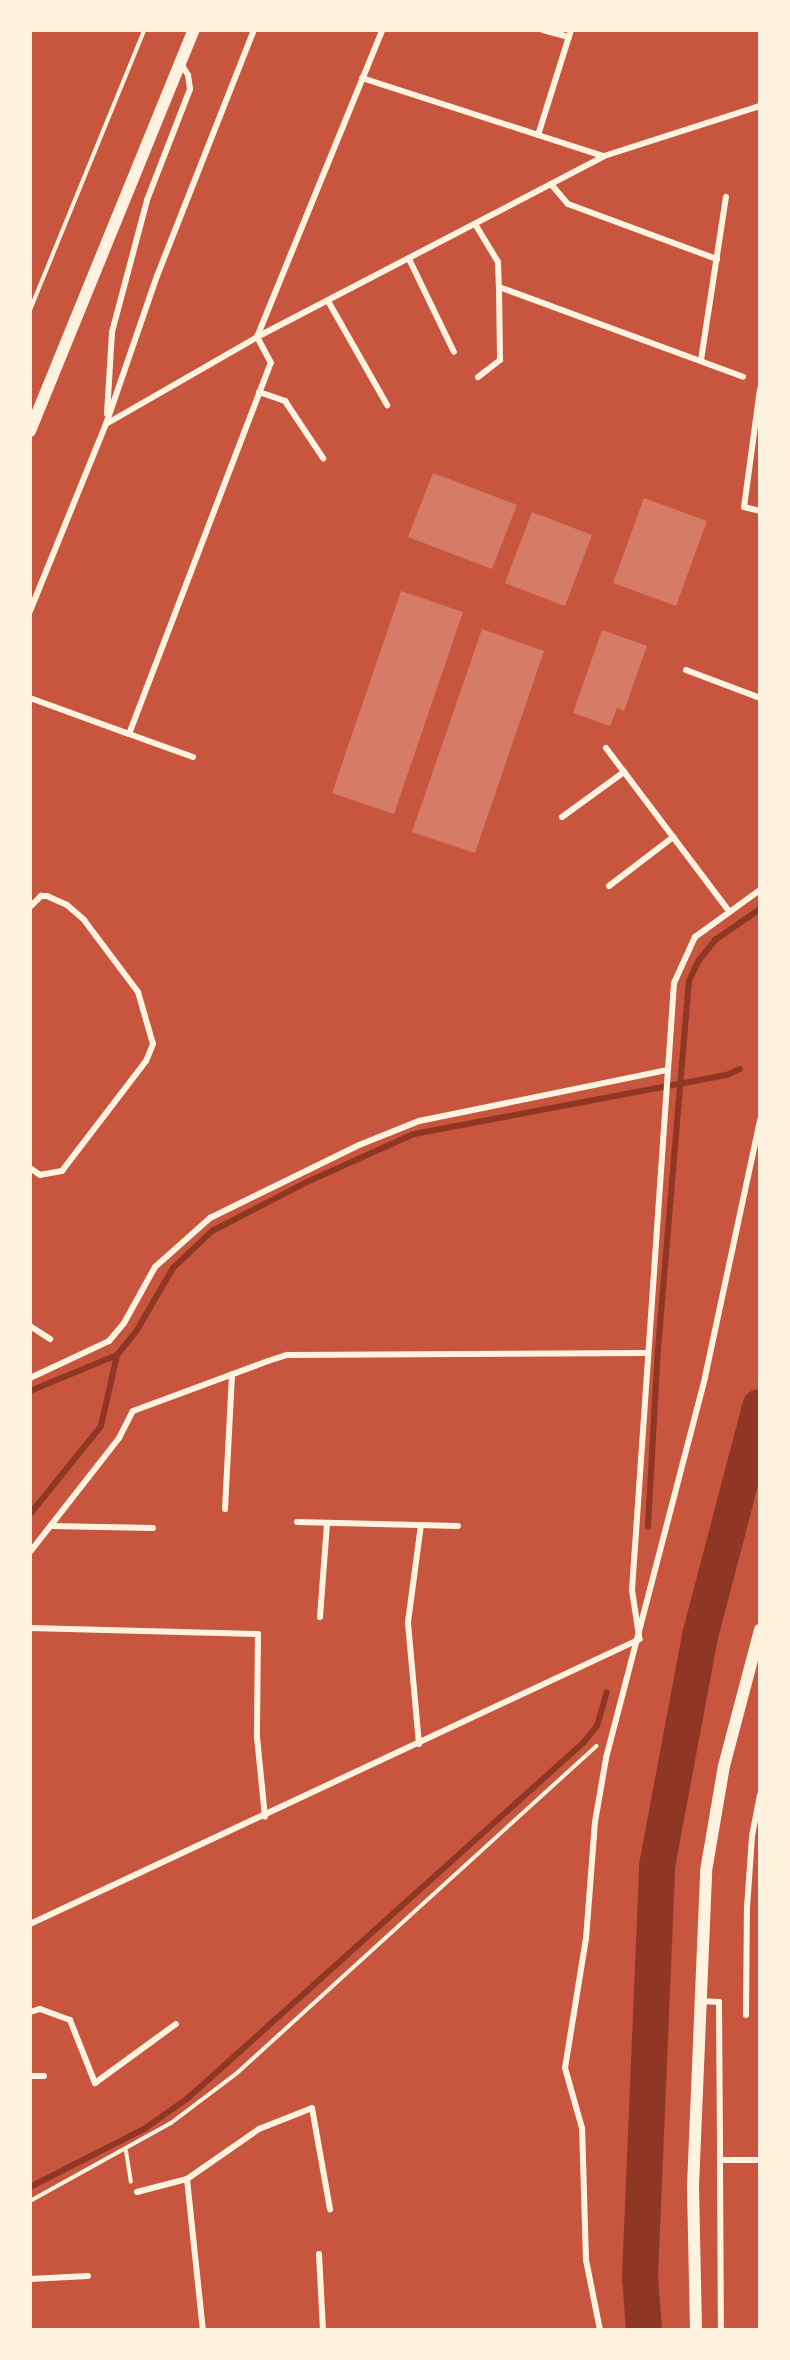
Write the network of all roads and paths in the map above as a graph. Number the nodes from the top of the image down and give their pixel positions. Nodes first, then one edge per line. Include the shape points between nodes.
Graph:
1 (144, 30) edge
2 (194, 30) edge
3 (254, 30) edge
4 (382, 30) edge
5 (543, 30) edge
6 (570, 34) edge
7 (179, 61) junction
8 (362, 78) junction
9 (760, 106) edge
10 (538, 135) junction
11 (604, 156) junction
12 (552, 184) junction
13 (726, 197) dead end
14 (476, 224) junction
15 (409, 259) junction
16 (717, 259) junction
17 (499, 287) junction
18 (328, 301) junction
19 (30, 310) edge
20 (257, 337) junction
21 (454, 352) dead end
22 (701, 360) junction
23 (478, 377) dead end
24 (743, 377) dead end
25 (760, 389) edge
26 (259, 392) junction
27 (387, 405) dead end
28 (106, 424) junction
29 (30, 431) edge
30 (323, 458) dead end
31 (760, 511) edge
32 (30, 611) edge
33 (686, 670) dead end
34 (30, 698) edge
35 (760, 698) edge
36 (129, 734) junction
37 (606, 748) dead end
38 (193, 757) dead end
39 (624, 772) junction
40 (562, 817) dead end
41 (673, 837) junction
42 (609, 886) dead end
43 (760, 890) edge
44 (30, 907) edge
45 (729, 911) junction
46 (668, 1070) junction
47 (760, 1120) edge
48 (30, 1168) edge
49 (30, 1326) edge
50 (50, 1339) dead end
51 (648, 1353) junction
52 (232, 1374) junction
53 (30, 1378) edge
54 (225, 1509) dead end
55 (297, 1522) dead end
56 (327, 1523) junction
57 (421, 1525) junction
58 (51, 1526) junction
59 (458, 1526) dead end
60 (153, 1528) dead end
61 (30, 1552) edge
62 (320, 1617) dead end
63 (30, 1628) edge
64 (760, 1630) edge
65 (640, 1640) junction
66 (612, 1736) junction
67 (418, 1744) junction
68 (760, 1795) edge
69 (265, 1817) junction
70 (30, 1924) edge
71 (700, 2001) junction
72 (30, 2012) edge
73 (746, 2015) dead end
74 (176, 2024) dead end
75 (30, 2076) edge
76 (44, 2076) dead end
77 (126, 2151) junction
78 (720, 2160) junction
79 (760, 2160) edge
80 (187, 2179) junction
81 (137, 2192) joint
82 (30, 2201) edge
83 (330, 2210) dead end
84 (320, 2254) dead end
85 (88, 2276) dead end
86 (30, 2279) edge
87 (203, 2330) edge
88 (323, 2330) edge
89 (600, 2330) edge
90 (696, 2330) edge
91 (721, 2330) edge

1 - 19 path
2 - 7 main road
3 - 28 street via 166,254
4 - 8 street
5 - 6 street
6 - 10 street
7 - 28 street via 188,75 190,89 147,201 112,332
7 - 29 main road
8 - 10 street
8 - 20 street
9 - 11 street
10 - 11 street
11 - 12 street
12 - 14 street
12 - 16 street via 568,204
13 - 16 street
14 - 15 street
14 - 17 street via 498,262
15 - 18 street
15 - 21 street
16 - 22 street
17 - 22 street
17 - 23 street via 500,360
18 - 20 street
18 - 27 street
20 - 26 street via 271,363
20 - 28 street
22 - 24 street
25 - 31 street via 744,507
26 - 30 street via 285,401
26 - 36 street
28 - 32 street
33 - 35 street
34 - 36 street
36 - 38 street
37 - 39 street
39 - 40 street
39 - 41 street
41 - 42 street
41 - 45 street
43 - 45 street
44 - 48 street via 41,896 47,896 67,905 84,920 138,992 153,1044 146,1061 62,1171 40,1175
45 - 46 street via 695,937 679,966 674,983
46 - 51 street
46 - 53 street via 419,1121 348,1150 210,1218 155,1267 124,1323 109,1341
47 - 65 street via 705,1377
49 - 50 street
51 - 52 street via 287,1355
51 - 65 street via 632,1590
52 - 54 street
52 - 58 street via 133,1411 119,1438
55 - 56 street
56 - 57 street
56 - 62 street
57 - 59 street
57 - 67 street via 408,1622
58 - 60 street
58 - 61 street
63 - 69 street via 258,1634 257,1737
64 - 71 main road via 724,1766 706,1871
65 - 66 street
65 - 67 street
66 - 77 path via 600,1742 237,2073
66 - 89 street via 595,1822 586,1939 565,2049 565,2068 582,2128 586,2260
67 - 69 street
68 - 73 street via 752,1836 747,1908
69 - 70 street
71 - 78 street via 719,2002
71 - 90 main road via 693,2186
72 - 74 street via 40,2009 70,2020 95,2083
75 - 76 street
77 - 81 path via 132,2189
77 - 82 path
78 - 79 street
78 - 91 street
80 - 81 street
80 - 83 street via 259,2129 312,2108
80 - 87 street
84 - 88 street
85 - 86 street

